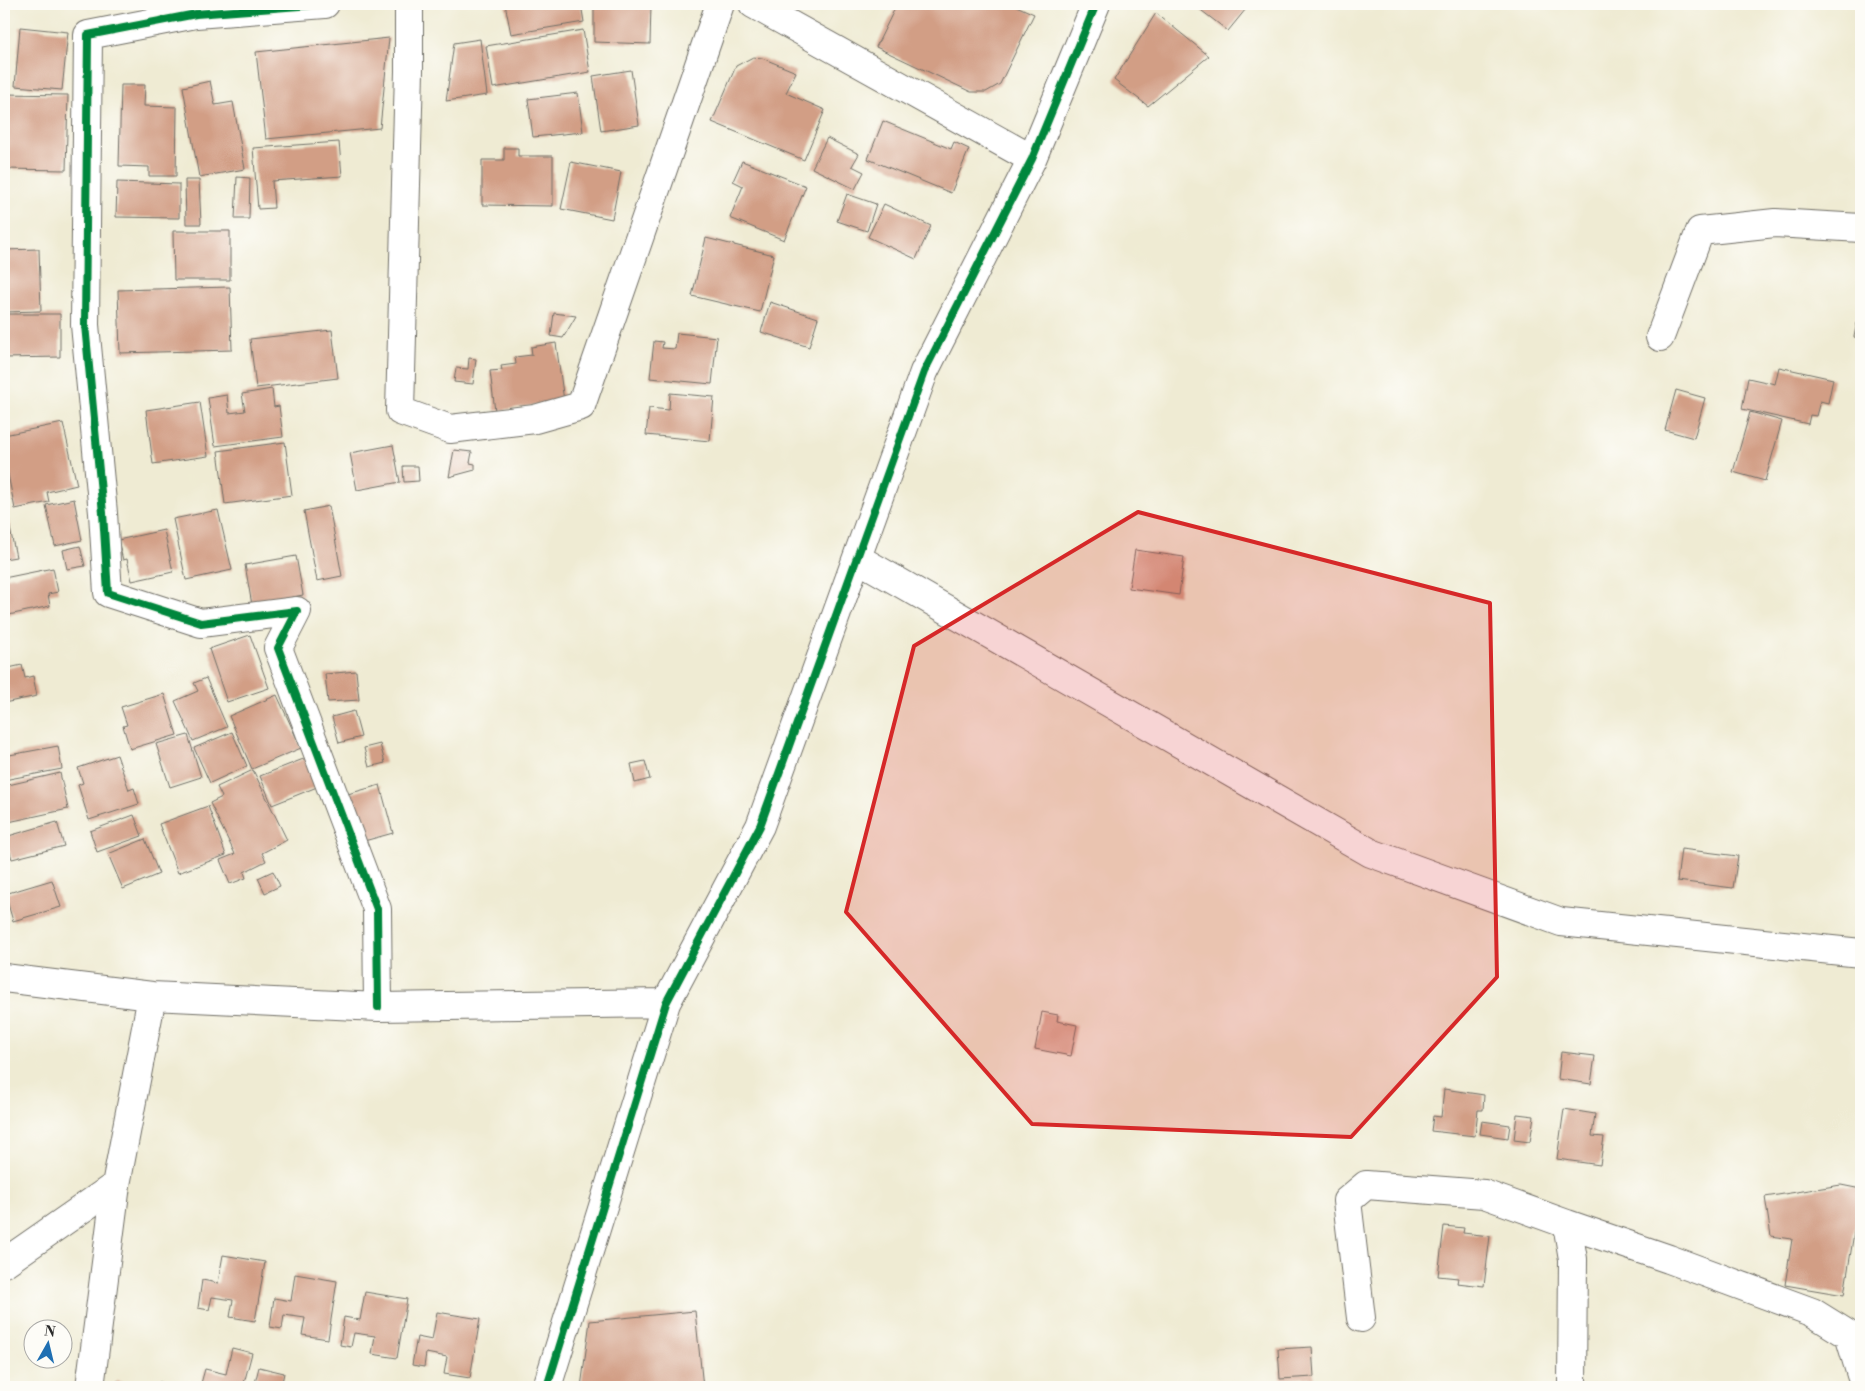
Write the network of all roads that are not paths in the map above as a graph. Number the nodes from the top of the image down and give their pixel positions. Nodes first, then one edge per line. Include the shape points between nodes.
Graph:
1 (325, 4) edge
2 (409, 4) edge
3 (720, 4) edge
4 (753, 4) edge
5 (1096, 4) edge
6 (1032, 159) junction
7 (1861, 228) edge
8 (1660, 337) dead end
9 (857, 558) junction
10 (1861, 953) edge
11 (4, 978) edge
12 (152, 996) junction
13 (666, 1003) junction
14 (378, 1008) junction
15 (116, 1185) junction
16 (1566, 1224) junction
17 (4, 1263) edge
18 (1361, 1318) dead end
19 (1861, 1375) edge
20 (90, 1387) edge
21 (547, 1387) edge
22 (1572, 1387) edge

1 - 14 street via 196,14 88,35 85,325 108,593 201,623 297,612 278,648 377,909
2 - 3 street via 400,411 450,429 535,419 581,406
4 - 6 street
5 - 6 street
6 - 9 street via 924,372
7 - 8 street via 1776,223 1700,232
9 - 10 street via 1371,853 1561,922
9 - 13 street via 760,826
11 - 12 street
12 - 14 street
12 - 15 street
13 - 14 street
13 - 21 street
15 - 17 street
15 - 20 street
16 - 18 street via 1484,1194 1366,1185 1347,1201
16 - 19 street via 1812,1312 1849,1335
16 - 22 street via 1574,1259

